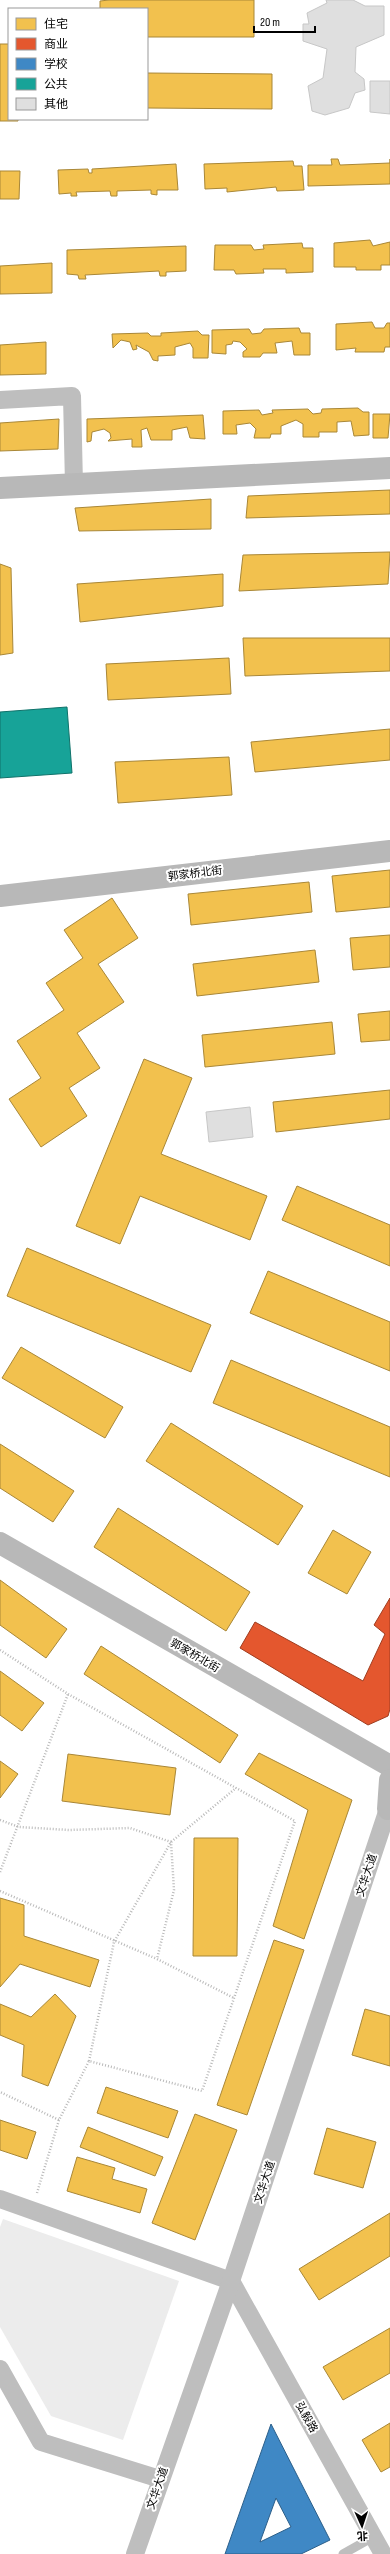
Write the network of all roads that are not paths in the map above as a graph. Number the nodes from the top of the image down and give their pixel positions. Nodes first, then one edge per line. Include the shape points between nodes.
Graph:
1 (0, 400) edge
2 (390, 468) edge
3 (74, 485) junction
4 (0, 488) edge
5 (390, 851) edge
6 (0, 896) edge
7 (0, 1543) edge
8 (389, 1786) edge
9 (0, 2200) edge
10 (231, 2281) junction
11 (0, 2369) edge
12 (160, 2480) junction
13 (373, 2537) junction
14 (135, 2554) edge
15 (343, 2554) edge
16 (383, 2554) edge

1 - 3 street via 72,396
2 - 3 street
3 - 4 street
5 - 6 street, 郭家桥北街
7 - 8 street, 郭家桥北街
8 - 10 street, 文华大道
9 - 10 street
10 - 12 street, 文华大道
10 - 13 street, 弘毅路
11 - 12 street via 41,2442
12 - 14 street, 文华大道
13 - 15 lane
13 - 16 street, 弘毅路

